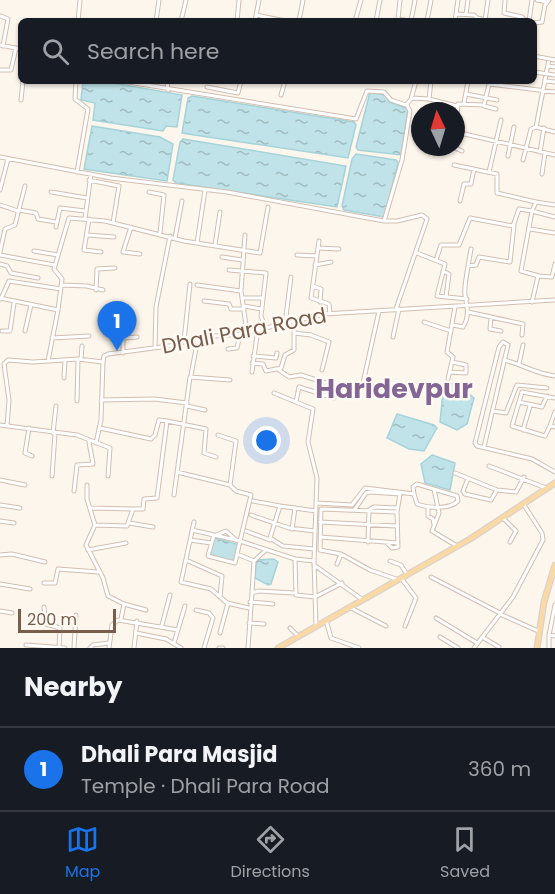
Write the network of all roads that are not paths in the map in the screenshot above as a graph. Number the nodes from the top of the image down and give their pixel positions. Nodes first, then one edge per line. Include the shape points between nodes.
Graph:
1 (80, 0) edge
2 (159, 0) edge
3 (186, 0) edge
4 (238, 0) edge
5 (259, 0) edge
6 (303, 0) edge
7 (361, 0) edge
8 (380, 0) edge
9 (400, 0) edge
10 (414, 0) edge
11 (431, 0) edge
12 (458, 0) edge
13 (468, 0) edge
14 (488, 0) edge
15 (505, 0) edge
16 (532, 0) edge
17 (537, 0) edge
18 (548, 1) edge
19 (456, 14) junction
20 (466, 14) junction
21 (256, 15) junction
22 (1, 16) edge
23 (78, 18) edge
24 (156, 18) edge
25 (182, 18) edge
26 (237, 18) edge
27 (256, 18) edge
28 (270, 18) edge
29 (300, 18) edge
30 (356, 18) edge
31 (377, 18) edge
32 (398, 18) edge
33 (411, 18) edge
34 (428, 18) edge
35 (455, 18) edge
36 (479, 18) edge
37 (485, 18) edge
38 (523, 18) edge
39 (528, 18) edge
40 (537, 22) edge
41 (1, 45) edge
42 (16, 48) joint
43 (537, 57) edge
44 (549, 59) junction
45 (555, 60) edge
46 (548, 66) junction
47 (555, 67) edge
48 (0, 70) edge
49 (537, 73) edge
50 (546, 75) junction
51 (555, 75) edge
52 (546, 81) junction
53 (555, 82) edge
54 (23, 84) edge
55 (76, 84) edge
56 (137, 84) edge
57 (167, 84) edge
58 (240, 84) edge
59 (284, 84) edge
60 (415, 84) edge
61 (431, 84) edge
62 (468, 84) edge
63 (207, 87) dead end
64 (168, 90) junction
65 (544, 90) junction
66 (555, 92) edge
67 (466, 94) junction
68 (281, 95) dead end
69 (412, 98) junction
70 (486, 98) junction
71 (429, 99) junction
72 (21, 100) dead end
73 (497, 100) dead end
74 (441, 102) edge
75 (464, 102) edge
76 (465, 104) edge
77 (407, 105) junction
78 (482, 106) junction
79 (496, 109) dead end
80 (501, 120) dead end
81 (514, 127) dead end
82 (536, 127) junction
83 (544, 128) junction
84 (555, 132) edge
85 (465, 134) edge
86 (496, 140) junction
87 (511, 144) junction
88 (525, 148) junction
89 (540, 152) junction
90 (545, 153) junction
91 (555, 155) edge
92 (508, 156) dead end
93 (0, 157) edge
94 (8, 159) junction
95 (523, 160) dead end
96 (454, 165) dead end
97 (474, 170) junction
98 (77, 172) junction
99 (489, 172) junction
100 (91, 174) junction
101 (542, 174) dead end
102 (90, 180) junction
103 (25, 186) dead end
104 (0, 190) edge
105 (205, 190) junction
106 (51, 192) dead end
107 (149, 192) dead end
108 (87, 198) junction
109 (182, 201) dead end
110 (460, 201) dead end
111 (536, 202) junction
112 (0, 205) edge
113 (555, 205) edge
114 (268, 207) dead end
115 (19, 210) junction
116 (85, 211) junction
117 (532, 211) junction
118 (220, 212) dead end
119 (555, 217) edge
120 (87, 219) junction
121 (384, 220) junction
122 (113, 223) junction
123 (514, 225) junction
124 (130, 227) junction
125 (530, 229) junction
126 (160, 233) junction
127 (555, 233) edge
128 (87, 235) junction
129 (244, 235) dead end
130 (170, 236) junction
131 (114, 237) dead end
132 (175, 238) junction
133 (319, 240) dead end
134 (197, 243) junction
135 (215, 245) junction
136 (318, 248) junction
137 (339, 249) dead end
138 (471, 249) dead end
139 (242, 250) junction
140 (34, 251) dead end
141 (101, 252) dead end
142 (0, 253) edge
143 (417, 253) junction
144 (140, 254) dead end
145 (58, 255) junction
146 (297, 255) dead end
147 (316, 256) junction
148 (222, 257) dead end
149 (242, 260) junction
150 (436, 260) junction
151 (331, 262) dead end
152 (0, 264) edge
153 (555, 264) edge
154 (55, 265) junction
155 (315, 265) junction
156 (468, 266) junction
157 (115, 268) dead end
158 (229, 270) dead end
159 (242, 271) junction
160 (443, 271) junction
161 (539, 276) junction
162 (291, 277) dead end
163 (38, 278) dead end
164 (190, 284) dead end
165 (197, 285) dead end
166 (313, 286) junction
167 (61, 287) junction
168 (96, 290) junction
169 (103, 290) dead end
170 (241, 291) junction
171 (446, 297) junction
172 (0, 298) edge
173 (243, 298) junction
174 (263, 298) junction
175 (466, 299) junction
176 (555, 300) edge
177 (204, 302) dead end
178 (320, 302) junction
179 (14, 303) junction
180 (532, 303) junction
181 (31, 305) junction
182 (469, 306) junction
183 (455, 307) junction
184 (244, 308) junction
185 (262, 309) junction
186 (398, 309) junction
187 (58, 310) junction
188 (379, 311) junction
189 (468, 312) junction
190 (330, 314) junction
191 (491, 317) junction
192 (294, 321) junction
193 (424, 322) dead end
194 (285, 324) junction
195 (453, 325) junction
196 (265, 327) junction
197 (258, 328) junction
198 (2, 331) dead end
199 (25, 331) dead end
200 (109, 331) dead end
201 (452, 331) junction
202 (501, 331) dead end
203 (247, 332) junction
204 (294, 333) junction
205 (240, 334) junction
206 (522, 335) dead end
207 (89, 336) dead end
208 (137, 337) dead end
209 (393, 337) dead end
210 (52, 338) junction
211 (123, 338) junction
212 (198, 338) junction
213 (112, 339) dead end
214 (184, 341) junction
215 (523, 345) dead end
216 (82, 346) dead end
217 (154, 348) junction
218 (228, 350) dead end
219 (123, 352) junction
220 (277, 353) dead end
221 (254, 356) junction
222 (79, 359) junction
223 (65, 360) junction
224 (504, 360) junction
225 (48, 361) junction
226 (103, 362) junction
227 (452, 362) junction
228 (252, 363) junction
229 (519, 364) junction
230 (279, 370) junction
231 (322, 370) dead end
232 (252, 372) dead end
233 (450, 372) junction
234 (555, 376) edge
235 (190, 377) junction
236 (64, 378) dead end
237 (448, 379) dead end
238 (230, 380) dead end
239 (363, 382) dead end
240 (338, 387) dead end
241 (547, 388) dead end
242 (274, 393) dead end
243 (547, 396) junction
244 (334, 398) dead end
245 (555, 398) edge
246 (102, 400) junction
247 (77, 401) dead end
248 (296, 402) junction
249 (519, 402) junction
250 (187, 405) junction
251 (56, 406) dead end
252 (530, 406) junction
253 (205, 410) dead end
254 (493, 411) junction
255 (555, 411) edge
256 (167, 421) junction
257 (185, 423) junction
258 (0, 425) edge
259 (8, 426) junction
260 (550, 426) junction
261 (555, 427) edge
262 (30, 428) junction
263 (100, 428) junction
264 (523, 430) junction
265 (54, 433) junction
266 (218, 435) dead end
267 (89, 442) junction
268 (96, 443) junction
269 (484, 447) junction
270 (32, 456) dead end
271 (216, 457) dead end
272 (489, 466) dead end
273 (555, 471) edge
274 (177, 472) junction
275 (455, 473) dead end
276 (52, 476) dead end
277 (108, 476) dead end
278 (524, 477) junction
279 (0, 480) edge
280 (467, 480) junction
281 (555, 483) edge
282 (25, 485) dead end
283 (87, 485) dead end
284 (230, 485) junction
285 (434, 488) junction
286 (548, 488) junction
287 (496, 490) junction
288 (74, 491) dead end
289 (414, 494) junction
290 (174, 495) dead end
291 (253, 501) dead end
292 (316, 503) junction
293 (0, 505) edge
294 (524, 505) junction
295 (280, 506) junction
296 (438, 506) junction
297 (428, 507) junction
298 (20, 508) dead end
299 (91, 508) junction
300 (295, 508) junction
301 (133, 509) junction
302 (354, 509) junction
303 (369, 510) junction
304 (397, 510) junction
305 (316, 511) junction
306 (251, 514) dead end
307 (504, 518) junction
308 (0, 521) edge
309 (194, 522) dead end
310 (320, 522) junction
311 (14, 523) dead end
312 (129, 523) junction
313 (275, 523) junction
314 (95, 525) junction
315 (368, 525) junction
316 (434, 525) junction
317 (397, 526) junction
318 (153, 527) dead end
319 (292, 529) junction
320 (192, 530) junction
321 (246, 531) dead end
322 (315, 531) junction
323 (215, 535) junction
324 (320, 537) junction
325 (190, 540) junction
326 (238, 540) junction
327 (270, 540) junction
328 (368, 542) junction
329 (510, 542) dead end
330 (126, 543) dead end
331 (212, 543) junction
332 (457, 546) junction
333 (314, 549) junction
334 (88, 550) junction
335 (266, 550) junction
336 (237, 554) junction
337 (341, 554) junction
338 (0, 555) edge
339 (186, 560) junction
340 (295, 560) junction
341 (254, 561) junction
342 (390, 561) dead end
343 (45, 562) dead end
344 (314, 563) junction
345 (337, 564) dead end
346 (555, 565) edge
347 (98, 572) junction
348 (406, 573) junction
349 (398, 578) junction
350 (432, 578) dead end
351 (44, 582) dead end
352 (342, 583) junction
353 (0, 584) edge
354 (30, 589) dead end
355 (252, 593) junction
356 (294, 593) junction
357 (170, 595) dead end
358 (315, 597) junction
359 (220, 598) junction
360 (363, 600) junction
361 (250, 602) junction
362 (228, 603) junction
363 (124, 604) junction
364 (273, 604) dead end
365 (555, 605) edge
366 (185, 606) dead end
367 (44, 607) dead end
368 (349, 607) junction
369 (249, 608) junction
370 (146, 610) dead end
371 (196, 610) dead end
372 (0, 611) edge
373 (12, 613) dead end
374 (500, 614) junction
375 (76, 615) dead end
376 (554, 616) edge
377 (436, 618) dead end
378 (121, 619) junction
379 (326, 620) junction
380 (137, 621) junction
381 (249, 623) junction
382 (264, 624) dead end
383 (162, 625) junction
384 (316, 626) junction
385 (386, 626) dead end
386 (405, 626) dead end
387 (553, 626) edge
388 (290, 628) dead end
389 (178, 630) junction
390 (538, 632) junction
391 (136, 633) junction
392 (220, 633) dead end
393 (549, 635) junction
394 (298, 636) junction
395 (482, 636) junction
396 (555, 636) edge
397 (440, 637) dead end
398 (109, 643) junction
399 (174, 643) junction
400 (477, 643) junction
401 (26, 645) dead end
402 (500, 647) edge
403 (535, 647) edge
404 (62, 648) edge
405 (74, 648) edge
406 (90, 648) edge
407 (109, 648) edge
408 (134, 648) edge
409 (181, 648) edge
410 (204, 648) edge
411 (248, 648) edge
412 (278, 648) edge
413 (359, 648) edge
414 (458, 648) edge
415 (474, 648) edge
416 (549, 648) edge

1 - 23 street
2 - 24 street
3 - 25 street
4 - 26 street
5 - 21 street
6 - 29 street
7 - 30 street
8 - 31 street
9 - 32 street
10 - 33 street
11 - 34 street
12 - 19 street
13 - 20 street
14 - 37 street
15 - 38 street via 504,13
16 - 39 street
17 - 18 street
18 - 40 street via 542,22
19 - 20 street
19 - 35 street
20 - 36 street
21 - 27 street
21 - 28 street
22 - 41 street via 8,19
41 - 42 street
42 - 48 street via 11,70
43 - 44 street
44 - 45 street
44 - 46 street
46 - 47 street
46 - 50 street
49 - 50 street
50 - 51 street
50 - 52 street
52 - 53 street
52 - 65 street
54 - 72 street
55 - 98 street via 75,99 88,109
56 - 64 street
57 - 64 street
58 - 63 street via 238,93
59 - 68 street
60 - 69 street
61 - 71 street
62 - 67 street
64 - 77 street via 357,119 365,93 370,90 384,92
65 - 66 street
65 - 70 street via 491,84
65 - 82 street
67 - 70 street
67 - 75 street
69 - 71 street
69 - 77 street
70 - 73 street
70 - 78 street
71 - 74 street
76 - 78 street
77 - 121 street via 410,111 402,160
78 - 79 street
80 - 86 street
81 - 87 street
82 - 83 street
82 - 88 street via 531,129
83 - 84 street
83 - 89 street
85 - 86 street
86 - 87 street
86 - 99 street
87 - 88 street
87 - 92 street
88 - 89 street
88 - 95 street
89 - 90 street
90 - 91 street
90 - 101 street
93 - 94 street
94 - 98 street
94 - 104 street
96 - 97 street
97 - 99 street
97 - 110 street via 471,184 464,184
98 - 100 street
99 - 111 street via 498,175 497,193
100 - 102 street
100 - 105 street
102 - 108 street
102 - 122 street via 120,186
103 - 115 street
105 - 121 street
105 - 134 street
106 - 108 street
107 - 126 street via 164,195
108 - 116 street
109 - 132 street
111 - 113 street
111 - 117 street
112 - 115 street
114 - 139 street via 261,252
115 - 116 street via 36,213 38,219 56,224 60,208
115 - 142 street via 14,228 4,230
116 - 120 street
117 - 119 street
117 - 123 street via 519,209
117 - 125 street
118 - 135 street
120 - 122 street
120 - 128 street
120 - 145 street via 67,219
121 - 143 street via 426,216
122 - 124 street
123 - 150 street via 470,218 459,245 441,244
123 - 156 street via 510,262 479,256 476,265
124 - 126 street
124 - 144 street via 123,252
125 - 127 street
125 - 161 street via 522,271
126 - 130 street
128 - 131 street
128 - 141 street via 84,250
129 - 139 street
130 - 132 street
130 - 217 street via 156,306
132 - 134 street
133 - 136 street
134 - 135 street
135 - 139 street
136 - 137 street
136 - 147 street
138 - 156 street
139 - 149 street
140 - 145 street
142 - 154 street
143 - 150 street
143 - 186 street
145 - 154 street
146 - 147 street
147 - 155 street
148 - 149 street
149 - 159 street
150 - 160 street via 445,264
151 - 155 street
152 - 163 street via 11,273
153 - 161 street via 552,277
154 - 167 street
155 - 166 street
156 - 175 street
157 - 168 street via 97,269
158 - 159 street
159 - 170 street
159 - 174 street via 266,273
160 - 171 street via 449,274
160 - 171 street via 437,296
161 - 180 street
162 - 194 street
164 - 214 street
165 - 170 street
166 - 178 street via 321,289
166 - 178 street via 311,299
167 - 168 street via 87,286
167 - 172 street via 9,281
167 - 187 street
168 - 169 street
170 - 173 street
171 - 175 street
172 - 179 street
173 - 174 street
173 - 184 street
174 - 185 street
175 - 182 street
176 - 180 street, Dhali Para Road
177 - 184 street
178 - 190 street via 329,304
179 - 181 street
179 - 198 street via 10,332
180 - 182 street, Dhali Para Road
181 - 187 street
181 - 199 street
182 - 183 street, Dhali Para Road
182 - 189 street
183 - 186 street, Dhali Para Road
183 - 195 street
184 - 185 street
184 - 203 street
185 - 196 street
186 - 188 street, Dhali Para Road
186 - 209 street
187 - 210 street
188 - 190 street, Dhali Para Road
188 - 239 street
189 - 191 street
189 - 195 street via 464,327
190 - 192 street, Dhali Para Road
191 - 202 street via 490,329
191 - 206 street via 523,324
192 - 194 street, Dhali Para Road
192 - 204 street
193 - 201 street
194 - 196 street, Dhali Para Road
195 - 201 street
196 - 197 street, Dhali Para Road
197 - 203 street, Dhali Para Road
197 - 221 street
200 - 211 street via 122,330
201 - 227 street via 447,352 453,356
203 - 205 street, Dhali Para Road
204 - 230 street via 293,352 285,354
204 - 231 street via 329,342
205 - 212 street, Dhali Para Road
205 - 218 street via 237,348
207 - 210 street
208 - 211 street
210 - 225 street
211 - 213 street
211 - 219 street
212 - 214 street, Dhali Para Road
212 - 235 street
214 - 217 street, Dhali Para Road
215 - 229 street
216 - 222 street
217 - 219 street, Dhali Para Road
219 - 226 street, Dhali Para Road via 105,355
220 - 221 street via 275,358
221 - 228 street
222 - 223 street
222 - 226 street
222 - 247 street
223 - 225 street
223 - 236 street
224 - 229 street
224 - 254 street
224 - 269 street via 508,345 503,342 475,443
225 - 259 street via 5,361
226 - 246 street
227 - 233 street
227 - 233 street via 466,365 466,373
228 - 230 street via 263,364 266,371
228 - 232 street
229 - 234 street via 531,372
230 - 240 street
233 - 237 street
235 - 238 street
235 - 250 street
241 - 254 street via 517,385 506,413
242 - 248 street
243 - 245 street
243 - 249 street via 522,392
243 - 252 street via 544,406
244 - 248 street via 299,387
246 - 250 street via 154,399
246 - 263 street
248 - 292 street via 313,409 308,442 316,470
249 - 252 street
249 - 264 street via 512,426
250 - 253 street
250 - 257 street
251 - 265 street
252 - 264 street
254 - 269 street
255 - 260 street
256 - 257 street
256 - 263 street via 159,420 151,439
256 - 301 street via 157,498 144,499 143,509
257 - 271 street via 206,429 204,453
257 - 274 street
258 - 259 street
259 - 262 street
260 - 261 street
260 - 264 street via 545,436
262 - 265 street
262 - 270 street via 25,453
263 - 268 street
265 - 267 street via 81,436
265 - 276 street
266 - 284 street via 236,441
267 - 268 street
267 - 288 street via 93,464 77,465
268 - 277 street via 110,448
269 - 273 street via 532,459
272 - 278 street
274 - 284 street
274 - 290 street
275 - 280 street
278 - 286 street
278 - 287 street via 518,492
279 - 282 street
280 - 287 street
280 - 287 street via 465,494 491,500
281 - 286 main road
283 - 299 street
284 - 326 street via 251,495
285 - 289 street via 417,484
285 - 296 street
285 - 296 street via 458,498 456,504
286 - 294 main road
289 - 292 street via 365,488 352,505
289 - 297 street via 417,504
291 - 295 street
292 - 305 street
293 - 298 street
294 - 307 main road
294 - 374 street via 543,540
295 - 300 street
295 - 313 street
296 - 297 street
296 - 316 street
297 - 316 street
299 - 301 street
299 - 314 street
300 - 305 street
300 - 319 street
301 - 312 street
302 - 303 street
302 - 304 street via 368,492 400,494
302 - 310 street via 322,508
303 - 304 street
303 - 315 street
304 - 317 street
305 - 322 street
306 - 313 street
307 - 329 street via 516,531
307 - 332 main road
308 - 311 street
309 - 320 street
310 - 315 street
310 - 324 street
312 - 314 street via 122,527
312 - 318 street
313 - 319 street
313 - 327 street
314 - 334 street via 92,538 86,543
315 - 317 street
315 - 328 street
316 - 332 street via 432,531
317 - 328 street via 395,549 386,542
319 - 322 street
320 - 323 street
320 - 325 street
321 - 327 street
322 - 333 street
323 - 326 street
323 - 331 street
324 - 328 street
324 - 337 street via 320,550
325 - 331 street
325 - 339 street
326 - 335 street
326 - 336 street
327 - 333 street via 283,546
330 - 334 street
331 - 336 street via 209,557 234,563
332 - 348 main road
333 - 344 street
334 - 347 street
335 - 340 street
335 - 341 street
336 - 341 street
337 - 345 street
337 - 349 street via 370,570
338 - 343 street
339 - 359 street via 222,576
339 - 359 street via 182,583 211,589
340 - 344 street
340 - 356 street
341 - 355 street
342 - 348 street via 402,565
344 - 352 street
344 - 358 street
346 - 390 main road
347 - 351 street via 59,569 55,584
347 - 363 street via 110,599
348 - 349 main road
349 - 360 main road
349 - 386 street via 417,598
350 - 374 street
352 - 358 street
352 - 360 street
353 - 354 street
355 - 356 street
355 - 361 street
356 - 358 street
357 - 383 street
358 - 384 street
359 - 362 street
360 - 368 main road
361 - 364 street
361 - 369 street
362 - 369 street
362 - 392 street
363 - 370 street
363 - 378 street
365 - 376 street
366 - 389 street
367 - 404 street via 46,624 60,628
368 - 379 main road
368 - 385 street
369 - 381 street
371 - 410 street via 213,618
372 - 373 street
374 - 390 street
374 - 395 street
375 - 405 street
376 - 387 street
377 - 400 street
378 - 380 street
378 - 398 street via 114,622
379 - 384 main road
379 - 413 street via 331,638
380 - 383 street
380 - 391 street
381 - 382 street
381 - 411 street
383 - 389 street
384 - 394 main road
387 - 393 street
388 - 394 street
389 - 399 street
390 - 403 main road
391 - 399 street
391 - 408 street
393 - 396 street
393 - 416 street
394 - 412 main road
395 - 400 street
395 - 402 street
397 - 414 street
398 - 406 street
398 - 407 street
399 - 409 street
400 - 415 street
401 - 404 street

